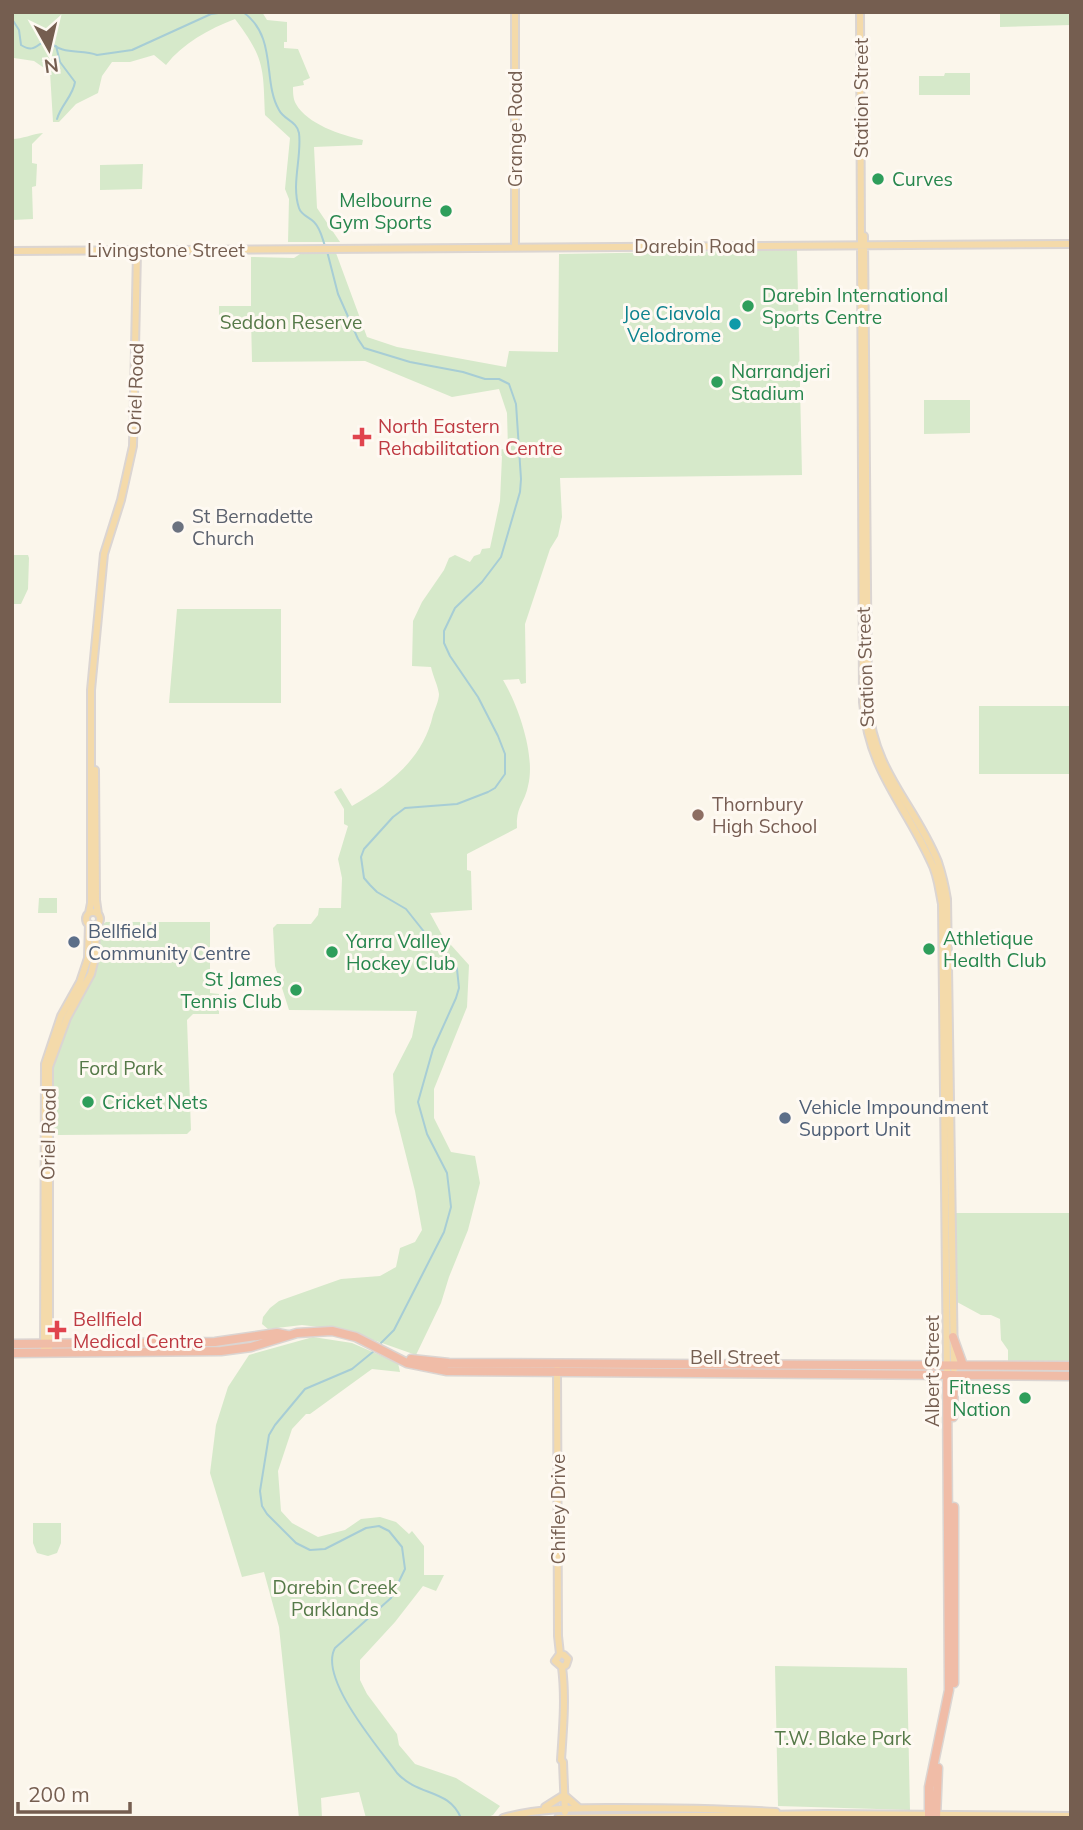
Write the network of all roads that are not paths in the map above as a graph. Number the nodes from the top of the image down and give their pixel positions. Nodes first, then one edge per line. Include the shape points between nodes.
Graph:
1 (515, 12) edge
2 (860, 12) edge
3 (515, 220) junction
4 (1071, 244) edge
5 (515, 246) junction
6 (529, 246) junction
7 (848, 246) junction
8 (862, 246) junction
9 (320, 249) joint
10 (12, 251) edge
11 (137, 251) junction
12 (160, 251) junction
13 (137, 268) junction
14 (860, 269) junction
15 (863, 394) junction
16 (93, 708) junction
17 (89, 913) junction
18 (98, 914) junction
19 (946, 922) joint
20 (93, 924) junction
21 (950, 1323) junction
22 (287, 1335) junction
23 (953, 1337) joint
24 (191, 1342) junction
25 (12, 1343) edge
26 (46, 1343) junction
27 (191, 1352) junction
28 (12, 1353) edge
29 (47, 1353) junction
30 (829, 1364) junction
31 (955, 1365) junction
32 (1000, 1365) junction
33 (1071, 1366) edge
34 (557, 1368) junction
35 (707, 1368) junction
36 (830, 1374) junction
37 (951, 1375) junction
38 (1014, 1375) junction
39 (1071, 1376) edge
40 (564, 1795) junction
41 (565, 1808) junction
42 (579, 1808) junction
43 (719, 1809) junction
44 (535, 1811) junction
45 (824, 1814) junction
46 (932, 1816) edge
47 (1071, 1816) edge
48 (566, 1817) edge
49 (719, 1817) edge
50 (503, 1818) edge
51 (558, 1818) edge

1 - 3 main road, Grange Road
2 - 8 main road, Station Street
3 - 5 main road, Grange Road
3 - 6 main road via 520,239
4 - 8 main road, Darebin Road
5 - 6 main road, Darebin Road
5 - 9 main road, Darebin Road
6 - 7 main road, Darebin Road
7 - 8 main road, Darebin Road
7 - 14 main road
8 - 14 main road, Station Street
8 - 15 main road, Station Street
9 - 12 main road, Livingstone Street
10 - 11 main road, Livingstone Street
11 - 12 main road, Livingstone Street
11 - 13 main road, Oriel Road
12 - 13 main road via 145,255
13 - 16 main road, Oriel Road via 133,446 106,566
14 - 15 main road, Station Street
15 - 19 main road, Station Street via 869,717 883,764 937,862 947,899
16 - 17 main road, Oriel Road
16 - 18 main road, Oriel Road
17 - 18 main road
17 - 20 main road via 87,920
18 - 20 main road via 100,921
19 - 21 main road, Albert Street
20 - 26 main road, Oriel Road via 95,958 49,1067
21 - 23 main road, Albert Street
21 - 31 main road, Albert Street
22 - 24 highway, Bell Street
22 - 27 highway, Bell Street via 251,1348
22 - 34 highway, Bell Street via 323,1331 356,1337 401,1358
23 - 31 highway
24 - 26 highway, Bell Street
24 - 27 highway
25 - 26 highway, Bell Street
26 - 29 main road, Oriel Road
27 - 29 highway, Bell Street
28 - 29 highway, Bell Street
30 - 31 highway, Bell Street
30 - 35 highway, Bell Street
30 - 36 highway
31 - 32 highway, Bell Street
31 - 37 main road, Albert Street
32 - 33 highway, Bell Street
32 - 38 highway
34 - 35 highway, Bell Street
34 - 40 main road, Chifley Drive via 560,1654 555,1661 562,1667 564,1685
35 - 36 highway, Bell Street
36 - 37 highway, Bell Street
37 - 38 highway, Bell Street
37 - 46 highway, Albert Street via 954,1687 929,1787
38 - 39 highway, Bell Street
40 - 41 main road
40 - 42 main road
40 - 44 main road
41 - 42 main road
41 - 44 main road
41 - 48 main road
42 - 43 main road
43 - 45 main road
43 - 49 main road
44 - 50 main road
45 - 46 main road
45 - 49 main road
46 - 47 main road
48 - 49 main road
48 - 51 main road

